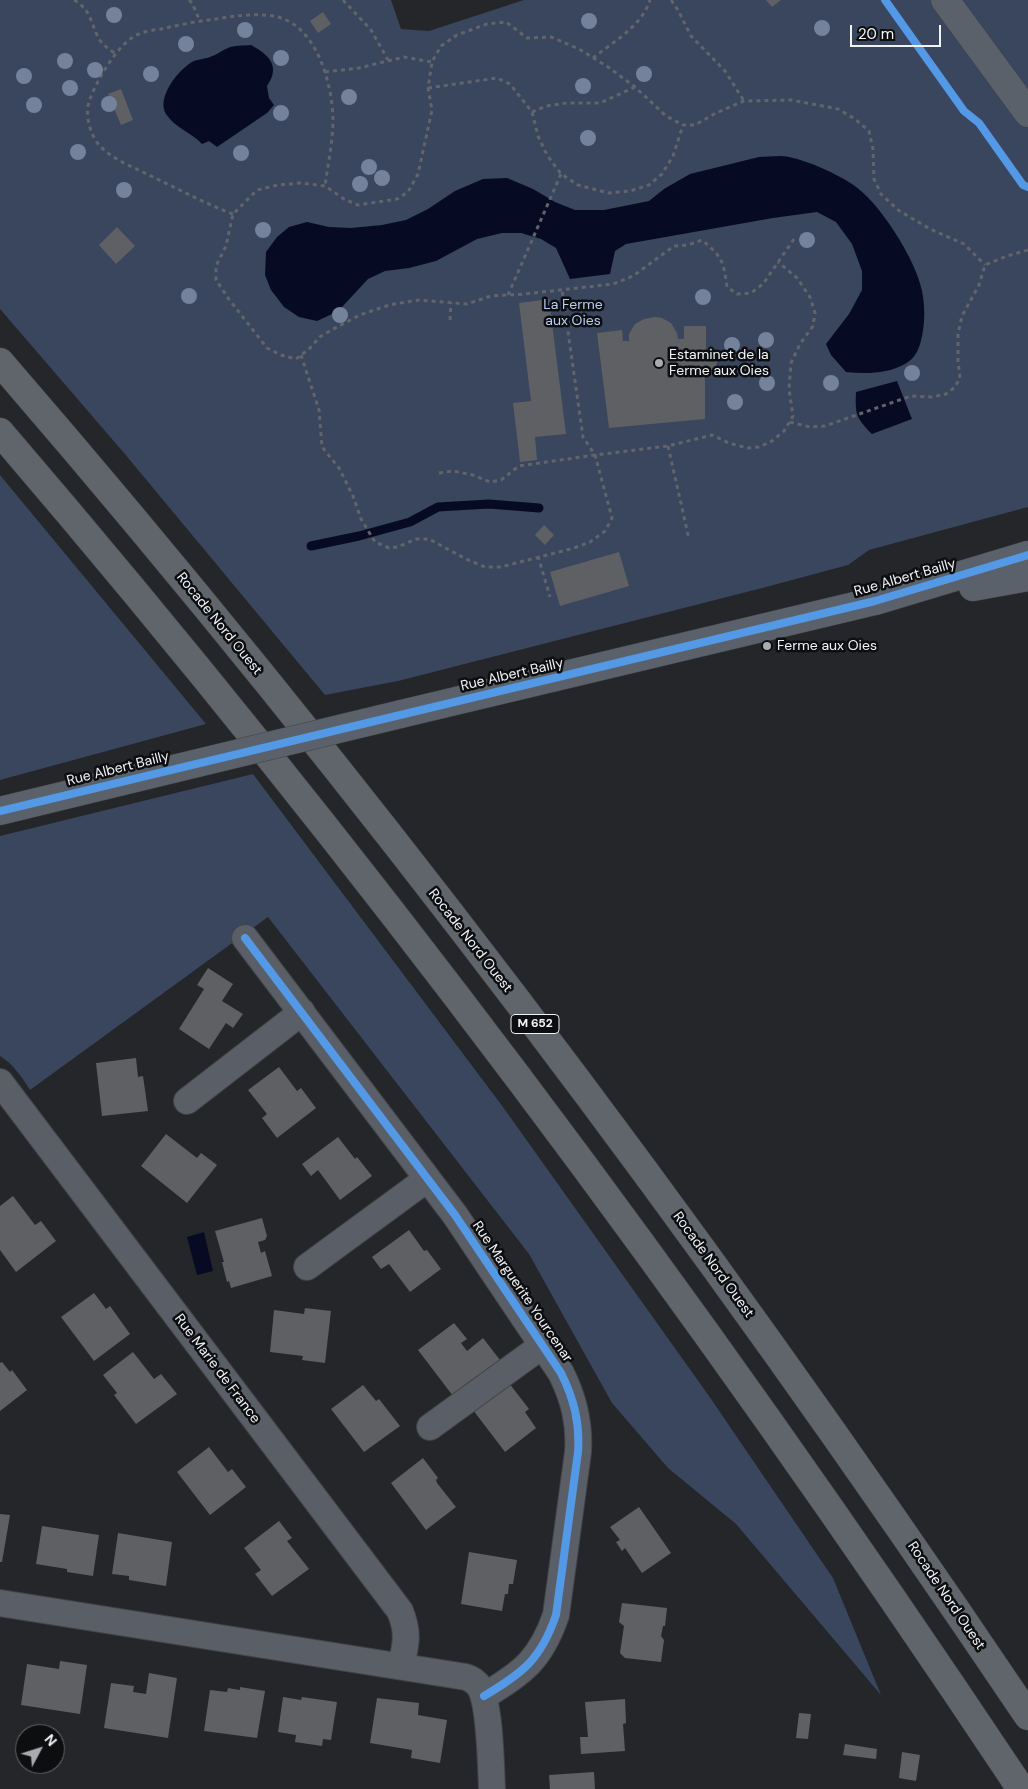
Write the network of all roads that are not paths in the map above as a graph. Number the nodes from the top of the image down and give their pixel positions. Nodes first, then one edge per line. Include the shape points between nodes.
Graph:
1 (945, 0) edge
2 (1028, 113) edge
3 (0, 362) edge
4 (0, 432) edge
5 (1028, 555) edge
6 (1028, 577) edge
7 (875, 601) junction
8 (0, 811) edge
9 (245, 938) dead end
10 (302, 1012) junction
11 (0, 1082) edge
12 (187, 1101) dead end
13 (427, 1179) junction
14 (307, 1267) dead end
15 (543, 1345) junction
16 (430, 1427) dead end
17 (0, 1603) edge
18 (401, 1666) junction
19 (484, 1696) junction
20 (1028, 1716) edge
21 (492, 1789) edge
22 (1021, 1789) edge

1 - 2 main road
3 - 20 highway, Rocade Nord Ouest / M 652 via 242,651 522,1008 646,1172 820,1414
4 - 22 highway via 190,657 433,966 552,1124 801,1466
5 - 7 main road, Rue Albert Bailly
6 - 7 main road, Rue Albert Bailly
7 - 8 main road, Rue Albert Bailly, bridge
9 - 10 street, Rue Marguerite Yourcenar
10 - 12 street
10 - 13 street, Rue Marguerite Yourcenar
11 - 18 street, Rue Marie de France via 400,1611 407,1640
13 - 14 street
13 - 15 street, Rue Marguerite Yourcenar
15 - 16 street, Rue Marguerite Yourcenar
15 - 19 street, Rue Marguerite Yourcenar via 569,1389 579,1437 556,1615 550,1634 530,1663
17 - 18 street
18 - 19 street via 466,1676 474,1680
19 - 21 street

